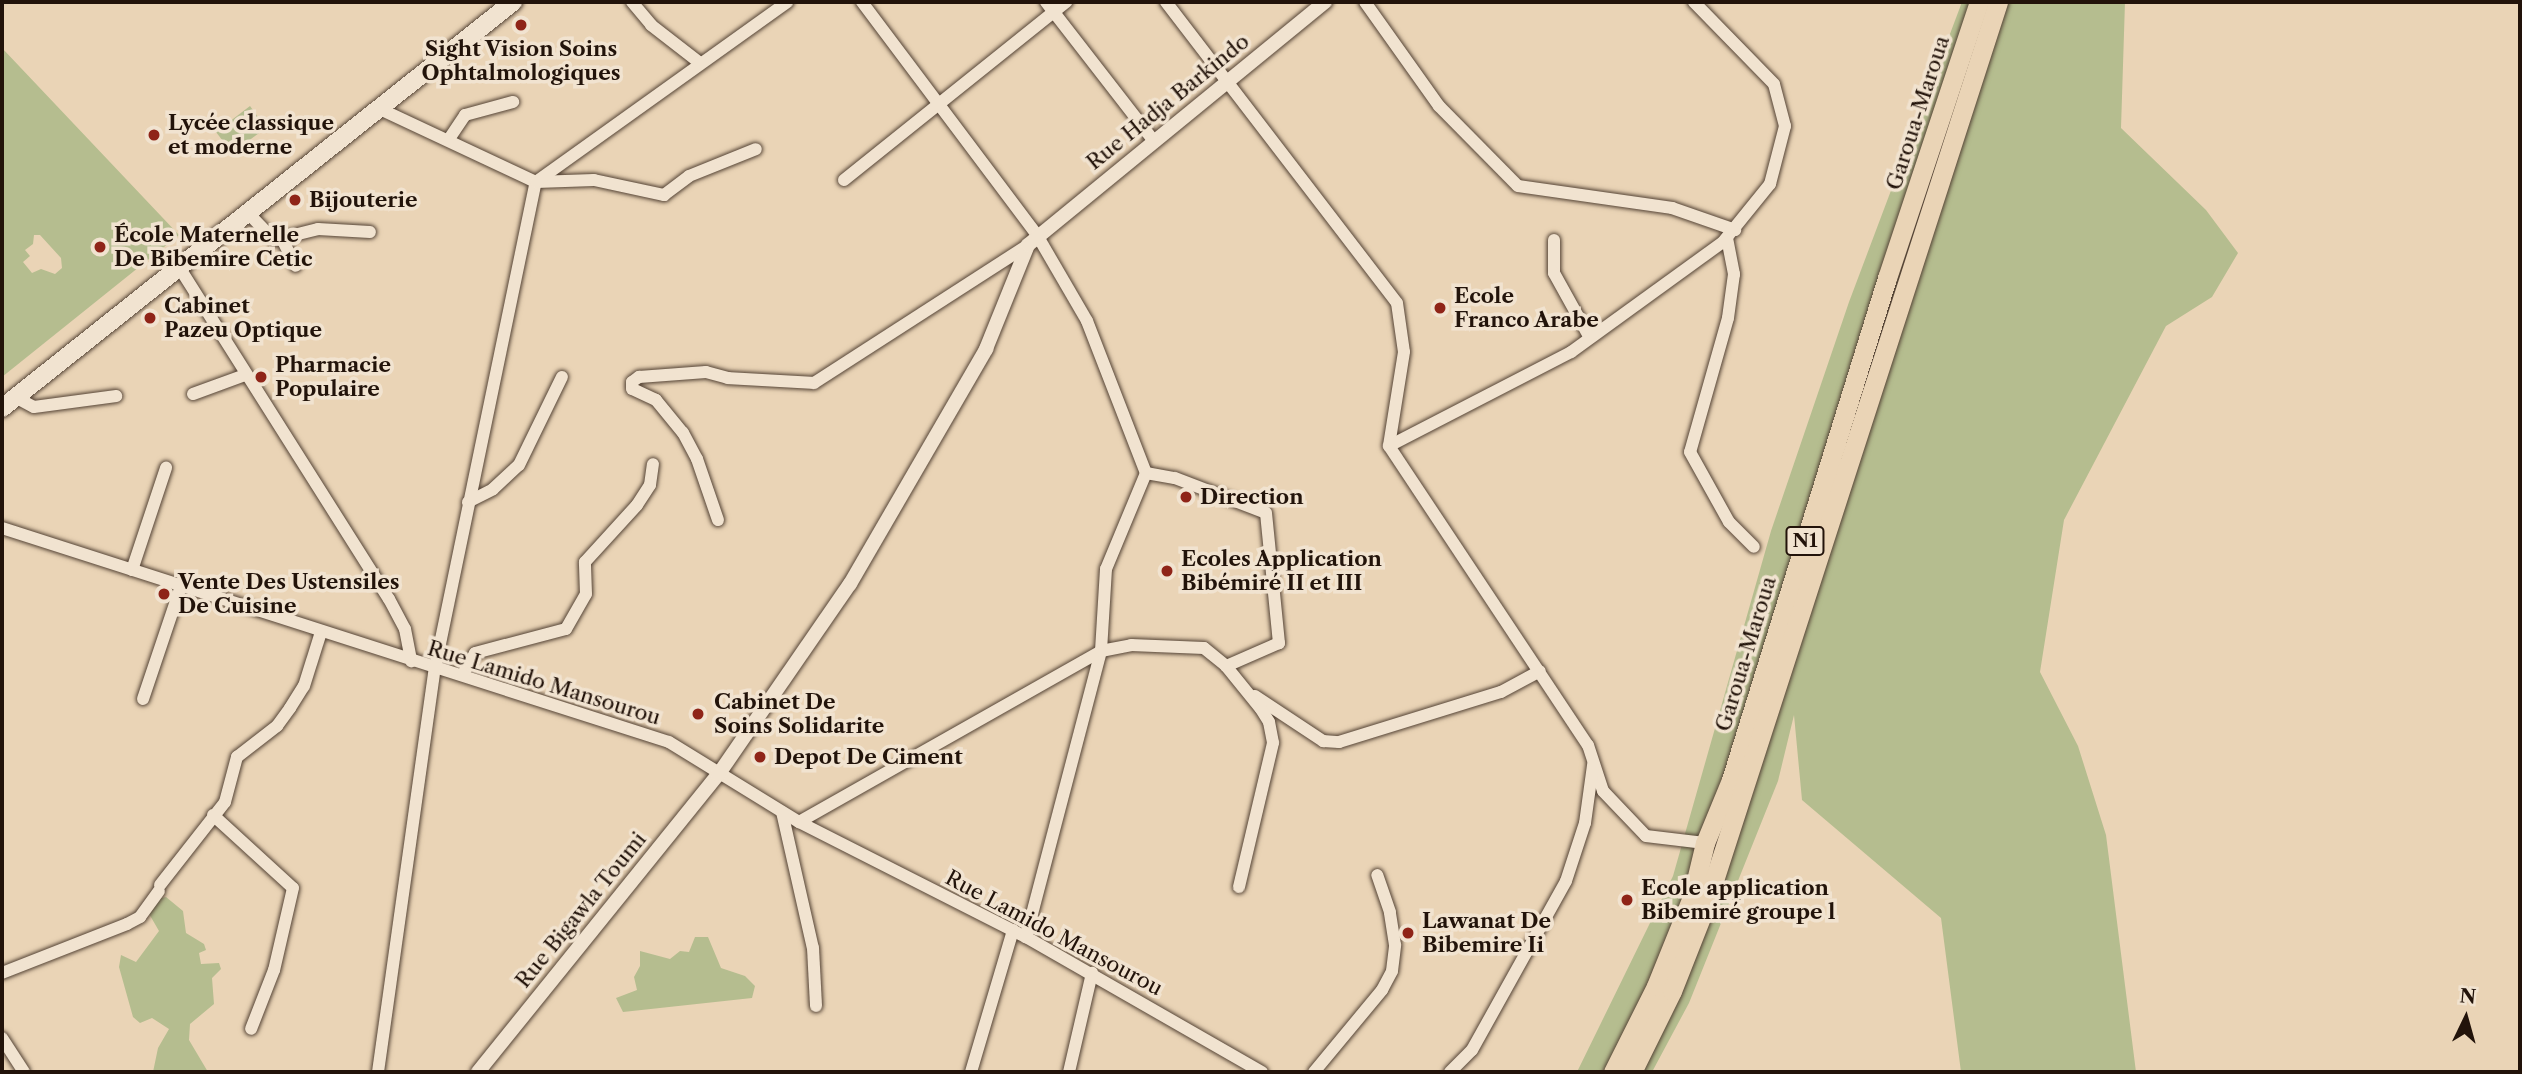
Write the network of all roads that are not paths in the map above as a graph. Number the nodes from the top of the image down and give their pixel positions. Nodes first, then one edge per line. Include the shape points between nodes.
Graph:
1 (513, 2) edge
2 (632, 2) edge
3 (786, 2) edge
4 (862, 2) edge
5 (1066, 2) edge
6 (1166, 2) edge
7 (1325, 2) edge
8 (1365, 2) edge
9 (1693, 2) edge
10 (1979, 2) edge
11 (1998, 2) edge
12 (1050, 7) edge
13 (700, 63) junction
14 (1228, 79) junction
15 (513, 102) dead end
16 (942, 105) junction
17 (380, 109) junction
18 (449, 139) junction
19 (1153, 140) junction
20 (756, 149) dead end
21 (844, 180) dead end
22 (536, 182) junction
23 (248, 213) junction
24 (370, 232) dead end
25 (1731, 234) junction
26 (282, 239) junction
27 (1032, 240) junction
28 (1554, 240) dead end
29 (296, 266) dead end
30 (179, 267) junction
31 (1590, 338) junction
32 (245, 375) junction
33 (562, 377) dead end
34 (193, 394) dead end
35 (116, 396) dead end
36 (8, 402) edge
37 (1389, 446) junction
38 (653, 464) dead end
39 (166, 468) dead end
40 (1146, 473) junction
41 (468, 502) junction
42 (718, 520) dead end
43 (2, 528) edge
44 (1754, 547) dead end
45 (132, 570) junction
46 (181, 586) junction
47 (321, 632) junction
48 (1101, 651) junction
49 (411, 661) junction
50 (1226, 666) junction
51 (435, 668) junction
52 (1540, 671) junction
53 (463, 674) junction
54 (1236, 684) junction
55 (144, 699) dead end
56 (1594, 761) junction
57 (718, 775) junction
58 (782, 812) junction
59 (213, 815) junction
60 (799, 822) junction
61 (1704, 842) junction
62 (1377, 875) dead end
63 (1239, 887) dead end
64 (1013, 930) junction
65 (1026, 937) junction
66 (2, 973) edge
67 (1092, 973) junction
68 (816, 1006) dead end
69 (251, 1029) dead end
70 (2, 1038) edge
71 (24, 1072) edge
72 (378, 1072) edge
73 (478, 1072) edge
74 (971, 1072) edge
75 (1069, 1072) edge
76 (1262, 1072) edge
77 (1314, 1072) edge
78 (1450, 1072) edge
79 (1614, 1072) edge
80 (1632, 1072) edge

1 - 17 main road
2 - 13 street via 650,24
3 - 13 street
4 - 16 street
5 - 12 street
6 - 14 street
7 - 14 street, Rue Hadja Barkindo
8 - 25 street via 1439,106 1518,186 1672,208
9 - 25 street via 1761,68 1782,103 1781,153 1770,184
10 - 61 highway, Garoua-Maroua / N1 via 1883,291 1731,780
11 - 80 highway, Garoua-Maroua / N1 via 1707,902 1672,992
12 - 16 street
12 - 19 street
13 - 22 street
14 - 19 street, Rue Hadja Barkindo
14 - 37 street via 1401,312 1404,352
15 - 18 street via 465,115
16 - 21 street
16 - 27 street
17 - 18 street
17 - 23 main road
18 - 22 street
19 - 27 street, Rue Hadja Barkindo
20 - 22 street via 689,176 664,195 594,180
22 - 41 street
23 - 26 street via 267,236
23 - 30 main road
24 - 26 street via 318,229
25 - 31 street
25 - 44 street via 1734,274 1728,318 1690,452 1729,522
26 - 29 street
27 - 40 street via 1087,321
27 - 42 street via 814,383 728,378 706,372 639,377 632,382 632,389 656,400 683,433
27 - 57 street, Rue Bigawla Toumi via 986,349 850,584
28 - 31 street via 1554,272
30 - 32 street
30 - 36 main road
31 - 37 street
32 - 34 street
32 - 49 street via 389,599 405,629
33 - 41 street via 519,465 493,489
35 - 36 street via 34,407
37 - 52 street
38 - 53 street via 650,485 637,505 584,562 586,594 566,629 475,653
39 - 45 street
40 - 48 street via 1106,569
40 - 50 street via 1175,478 1266,513 1279,643
41 - 51 street
43 - 45 street, Rue Lamido Mansourou
45 - 46 street, Rue Lamido Mansourou
46 - 47 street, Rue Lamido Mansourou
46 - 55 street
47 - 49 street, Rue Lamido Mansourou
47 - 59 street via 304,686 277,726 247,744 237,757 225,802
48 - 50 street via 1131,645 1204,648
48 - 60 street
48 - 65 street
49 - 51 street, Rue Lamido Mansourou
50 - 54 street
51 - 53 street, Rue Lamido Mansourou
51 - 72 street
52 - 54 street via 1501,692 1339,743 1323,741
52 - 56 street
53 - 57 street, Rue Lamido Mansourou via 669,742
54 - 63 street via 1269,722 1273,743
56 - 61 street via 1603,791 1646,836
56 - 78 street via 1585,823 1566,881 1472,1050
57 - 58 street, Rue Lamido Mansourou
57 - 73 street, Rue Bigawla Toumi
58 - 60 street, Rue Lamido Mansourou
58 - 68 street via 815,961
59 - 66 street via 140,917
59 - 69 street via 293,888 274,970
60 - 64 street, Rue Lamido Mansourou
61 - 79 highway, Garoua-Maroua / N1 via 1692,897
62 - 77 street via 1395,944 1392,971 1382,990
64 - 65 street, Rue Lamido Mansourou
64 - 74 street
65 - 67 street, Rue Lamido Mansourou
67 - 75 street
67 - 76 street, Rue Lamido Mansourou
70 - 71 street

